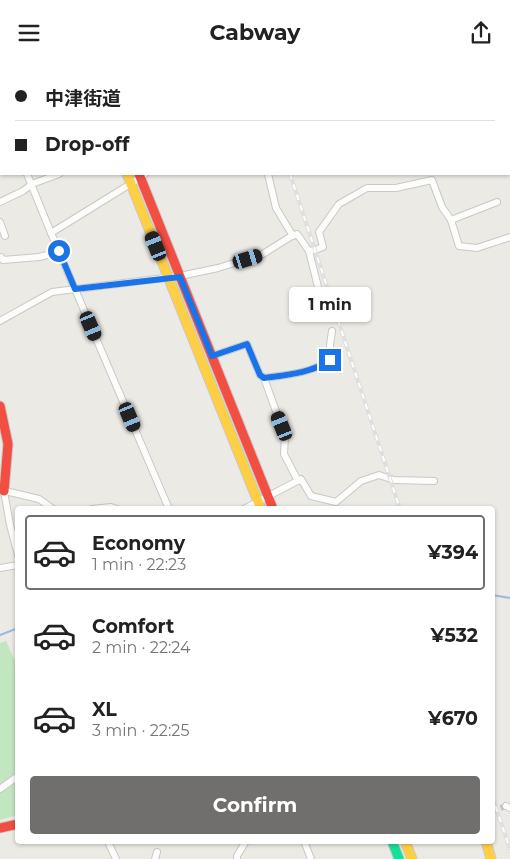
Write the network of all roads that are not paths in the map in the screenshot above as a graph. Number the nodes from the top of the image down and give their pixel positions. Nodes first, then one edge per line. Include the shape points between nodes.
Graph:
1 (28, 175) edge
2 (57, 175) edge
3 (127, 175) edge
4 (141, 175) edge
5 (268, 175) edge
6 (32, 184) junction
7 (131, 184) junction
8 (0, 202) edge
9 (497, 202) dead end
10 (451, 220) junction
11 (0, 222) edge
12 (51, 233) junction
13 (5, 236) dead end
14 (293, 236) junction
15 (510, 237) edge
16 (59, 251) junction
17 (309, 251) junction
18 (0, 257) edge
19 (180, 277) junction
20 (168, 278) junction
21 (75, 289) junction
22 (323, 307) dead end
23 (0, 321) edge
24 (332, 331) dead end
25 (212, 356) junction
26 (264, 378) junction
27 (0, 406) edge
28 (2, 425) edge
29 (298, 481) junction
30 (434, 481) dead end
31 (2, 490) edge
32 (268, 497) junction
33 (49, 506) edge
34 (168, 506) edge
35 (260, 506) edge
36 (272, 506) edge
37 (15, 544) edge
38 (15, 566) edge
39 (0, 568) edge
40 (15, 778) edge
41 (0, 789) edge
42 (15, 825) edge
43 (0, 829) edge
44 (109, 844) edge
45 (244, 844) edge
46 (305, 844) edge
47 (393, 844) edge
48 (406, 844) edge
49 (487, 844) edge
50 (157, 852) dead end
51 (116, 859) edge
52 (154, 859) edge
53 (237, 859) edge
54 (310, 859) edge
55 (399, 859) edge
56 (412, 859) edge
57 (491, 859) edge

1 - 6 street
2 - 6 street
3 - 7 street
4 - 7 street
4 - 19 street
5 - 14 street via 276,208
6 - 8 street
6 - 12 street
7 - 12 street
7 - 20 street
9 - 10 street
10 - 15 street via 459,246 477,248
10 - 17 street via 442,207 432,180 396,188 367,188 339,204 319,232 323,247
11 - 13 street
12 - 16 street
14 - 17 street via 300,235
14 - 19 street via 263,254
16 - 18 street via 39,257 3,260
16 - 21 street
17 - 22 street
19 - 20 street
19 - 25 street
20 - 21 street
20 - 35 street
21 - 23 street via 52,292
21 - 34 street
24 - 26 street via 330,360 323,365
25 - 26 street via 247,344
25 - 32 street
26 - 29 street via 286,436 284,454
27 - 28 street
28 - 31 street via 8,444
29 - 30 street via 301,479 312,496 336,502 361,481 379,475 394,480
29 - 32 street
31 - 33 street via 39,499
31 - 37 street
32 - 35 street
32 - 36 street
38 - 39 street
40 - 41 street
42 - 43 street
44 - 51 street
45 - 53 street
46 - 54 street
47 - 55 street
48 - 56 street
49 - 57 street
50 - 52 street

